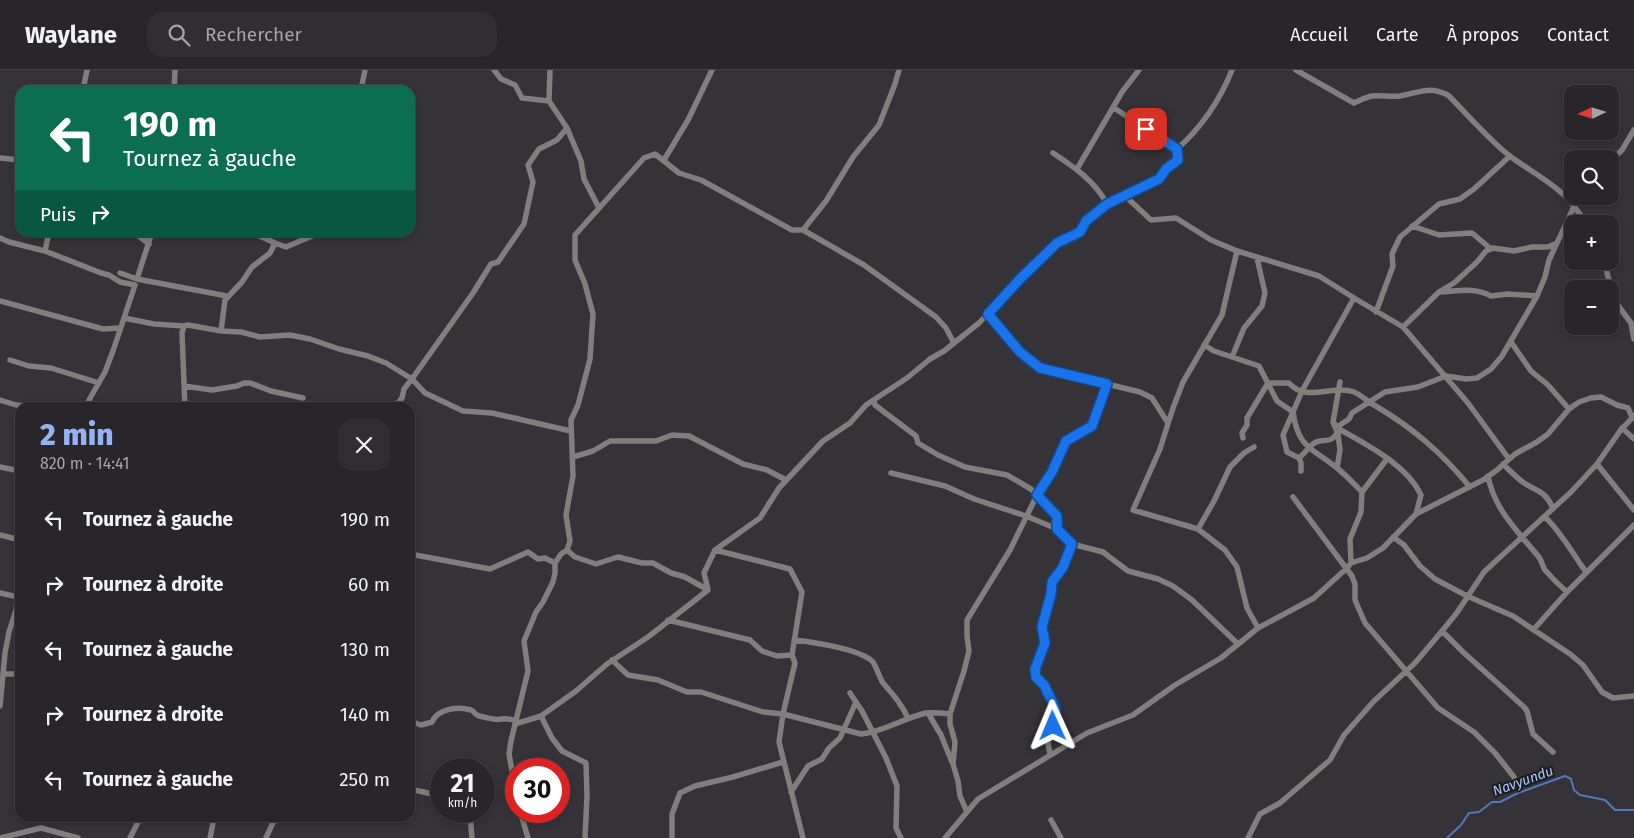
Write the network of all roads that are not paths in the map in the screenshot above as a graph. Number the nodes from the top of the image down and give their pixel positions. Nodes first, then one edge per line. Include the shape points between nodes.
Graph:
1 (87, 70) edge
2 (175, 70) edge
3 (364, 70) edge
4 (494, 70) edge
5 (550, 70) edge
6 (712, 70) edge
7 (899, 70) edge
8 (1139, 70) edge
9 (1232, 70) edge
10 (1296, 70) edge
11 (84, 85) edge
12 (174, 85) edge
13 (362, 85) edge
14 (549, 101) junction
15 (1114, 108) junction
16 (567, 128) junction
17 (1634, 130) edge
18 (1177, 149) junction
19 (1052, 153) dead end
20 (1619, 153) edge
21 (1510, 156) junction
22 (0, 158) edge
23 (15, 160) edge
24 (664, 160) junction
25 (1077, 169) junction
26 (1124, 195) junction
27 (1564, 196) edge
28 (1107, 204) junction
29 (1574, 205) joint
30 (599, 208) junction
31 (1579, 215) edge
32 (1412, 226) junction
33 (803, 230) junction
34 (48, 237) edge
35 (140, 237) edge
36 (151, 237) edge
37 (262, 237) edge
38 (310, 237) edge
39 (0, 238) edge
40 (275, 243) junction
41 (1557, 243) junction
42 (149, 244) junction
43 (1491, 249) junction
44 (45, 251) junction
45 (1237, 251) junction
46 (1257, 258) junction
47 (1606, 270) edge
48 (120, 273) dead end
49 (137, 279) junction
50 (1439, 292) junction
51 (227, 296) junction
52 (1537, 296) junction
53 (1354, 298) junction
54 (0, 301) edge
55 (1376, 312) junction
56 (988, 314) junction
57 (124, 318) junction
58 (184, 326) junction
59 (1403, 327) junction
60 (120, 328) junction
61 (221, 331) junction
62 (1634, 339) edge
63 (1511, 342) junction
64 (954, 343) junction
65 (1204, 345) junction
66 (1232, 357) junction
67 (10, 360) dead end
68 (1446, 376) junction
69 (412, 379) junction
70 (1340, 382) dead end
71 (98, 383) junction
72 (1107, 384) junction
73 (1268, 384) junction
74 (184, 386) junction
75 (1339, 390) junction
76 (1302, 391) junction
77 (303, 398) dead end
78 (0, 400) edge
79 (89, 402) edge
80 (185, 402) edge
81 (399, 402) edge
82 (874, 402) junction
83 (1369, 402) junction
84 (15, 406) edge
85 (1569, 409) junction
86 (1293, 412) junction
87 (1633, 416) edge
88 (1168, 423) junction
89 (1622, 428) junction
90 (571, 431) junction
91 (1338, 431) junction
92 (1244, 438) dead end
93 (1634, 439) edge
94 (1254, 447) dead end
95 (1310, 449) junction
96 (573, 457) junction
97 (1299, 458) junction
98 (1388, 459) junction
99 (1509, 459) junction
100 (1503, 464) junction
101 (1597, 464) junction
102 (0, 467) edge
103 (1337, 468) junction
104 (15, 471) edge
105 (1301, 471) dead end
106 (891, 473) dead end
107 (1488, 476) junction
108 (786, 480) junction
109 (1470, 487) junction
110 (1362, 492) junction
111 (1037, 495) junction
112 (1293, 497) dead end
113 (1553, 509) junction
114 (1634, 510) edge
115 (1416, 514) junction
116 (1026, 516) junction
117 (1544, 517) junction
118 (1634, 525) edge
119 (1057, 529) junction
120 (1198, 529) junction
121 (0, 535) edge
122 (1393, 537) junction
123 (1521, 537) junction
124 (15, 539) edge
125 (1072, 544) junction
126 (567, 550) junction
127 (715, 550) junction
128 (415, 555) edge
129 (555, 563) junction
130 (1349, 566) junction
131 (1586, 572) junction
132 (708, 590) junction
133 (1567, 592) junction
134 (0, 593) edge
135 (15, 596) edge
136 (1467, 596) junction
137 (15, 613) edge
138 (668, 620) junction
139 (1258, 628) junction
140 (1534, 629) junction
141 (1442, 631) junction
142 (794, 640) junction
143 (1238, 644) junction
144 (792, 655) junction
145 (612, 660) junction
146 (1407, 671) junction
147 (15, 673) edge
148 (4, 674) junction
149 (850, 692) dead end
150 (1634, 696) edge
151 (856, 702) junction
152 (0, 706) edge
153 (928, 713) junction
154 (783, 714) junction
155 (950, 714) junction
156 (541, 716) junction
157 (908, 718) junction
158 (415, 723) edge
159 (515, 723) junction
160 (844, 730) junction
161 (873, 733) junction
162 (1553, 752) dead end
163 (1050, 754) junction
164 (510, 758) edge
165 (783, 762) junction
166 (953, 764) junction
167 (1514, 777) dead end
168 (415, 790) edge
169 (791, 792) junction
170 (430, 794) edge
171 (967, 812) junction
172 (1051, 820) dead end
173 (138, 822) edge
174 (213, 822) edge
175 (273, 822) edge
176 (471, 823) edge
177 (524, 823) edge
178 (672, 836) edge
179 (0, 838) edge
180 (77, 838) edge
181 (130, 838) edge
182 (210, 838) edge
183 (266, 838) edge
184 (472, 838) edge
185 (528, 838) edge
186 (585, 838) edge
187 (665, 838) edge
188 (802, 838) edge
189 (901, 838) edge
190 (946, 838) edge
191 (1061, 838) edge
192 (1248, 838) edge

1 - 11 street
2 - 12 street
3 - 13 street
4 - 14 street via 501,79 515,84 522,98
5 - 14 street
6 - 24 street
7 - 33 street via 880,125 853,157 826,201
8 - 15 street
9 - 18 street via 1223,92 1208,114 1191,137
10 - 21 street via 1354,103 1372,96 1441,91
14 - 16 street
15 - 18 street
15 - 25 street
16 - 30 street via 581,161 584,179
16 - 69 street via 557,140 539,148 528,165 533,182 524,224 498,262 491,264
17 - 20 street
18 - 26 street via 1178,160 1159,179
19 - 25 street
21 - 27 street
21 - 32 street via 1460,199 1439,204
22 - 23 street
24 - 30 street via 655,154 644,158
24 - 33 street via 679,173 701,180 792,230
25 - 28 street via 1102,193
26 - 28 street
26 - 45 street via 1151,220 1176,218 1211,240
28 - 56 street via 1086,221 1080,232 1057,243
29 - 31 street
29 - 41 street
30 - 90 street via 575,235 575,260 590,299 593,324 590,359 571,420
32 - 43 street via 1439,235 1472,234
32 - 55 street via 1400,237 1392,254 1393,266
33 - 64 street via 864,265 936,318
34 - 44 street
35 - 42 street
36 - 42 street
37 - 40 street
38 - 40 street via 286,247
39 - 44 street
40 - 51 street via 270,254 252,267
41 - 43 street via 1514,252
41 - 52 street
42 - 49 street
43 - 50 street via 1454,283
44 - 57 street via 134,285
45 - 46 street
45 - 65 street via 1222,315
46 - 53 street via 1319,276
46 - 66 street via 1265,293 1262,306 1244,328
47 - 62 street via 1614,300 1630,324
48 - 49 street
49 - 51 street
50 - 52 street via 1478,290 1491,296
50 - 59 street
51 - 61 street
52 - 63 street
53 - 55 street
53 - 76 street
54 - 60 street via 103,329
55 - 59 street
56 - 64 street
56 - 72 street via 1020,352 1040,368
57 - 58 street
57 - 60 street
58 - 61 street
58 - 74 street
59 - 68 street
60 - 71 street
61 - 69 street via 310,339 386,363
63 - 68 street via 1491,369 1478,378
63 - 85 street via 1531,371
64 - 82 street
65 - 66 street
65 - 88 street via 1183,382
66 - 73 street via 1258,366
67 - 71 street via 51,368
68 - 83 street via 1418,387 1385,392
68 - 99 street
69 - 81 street
69 - 90 street via 425,393 463,411 492,413
70 - 75 street
71 - 79 street
72 - 88 street via 1152,398
72 - 111 street via 1092,426 1066,441
73 - 76 street via 1289,383
73 - 86 street via 1277,401
73 - 92 street via 1247,418 1242,433
74 - 77 street via 212,390 244,382
74 - 80 street
75 - 76 street
75 - 83 street via 1356,393
75 - 91 street via 1333,422
76 - 86 street
78 - 84 street
82 - 108 street via 823,441
82 - 111 street via 916,436 918,443 938,455 965,467 1007,475
83 - 91 street via 1352,413
83 - 109 street via 1436,449
85 - 87 street via 1579,402 1601,397 1628,408
85 - 99 street via 1548,434
86 - 95 street via 1296,430
86 - 97 street via 1283,435 1286,452
87 - 89 street
88 - 120 street via 1160,450 1133,510
89 - 93 street
89 - 101 street
90 - 96 street
91 - 95 street via 1328,441 1314,443
91 - 98 street
91 - 103 street via 1340,450
94 - 120 street via 1230,467
95 - 97 street
95 - 103 street
96 - 108 street via 610,441 656,441 672,434 689,436 743,464 767,470
96 - 126 street via 566,515 570,541
97 - 105 street
98 - 110 street
98 - 115 street via 1400,467 1417,487 1421,495
99 - 100 street
100 - 107 street
100 - 113 street via 1520,480 1543,493
101 - 113 street
101 - 114 street
102 - 104 street
103 - 110 street
106 - 116 street via 945,486
107 - 109 street
107 - 123 street via 1494,499
108 - 127 street via 760,518
109 - 115 street
110 - 130 street via 1361,512 1350,539
111 - 116 street
111 - 119 street via 1057,516
112 - 130 street
113 - 117 street
115 - 122 street
116 - 119 street
116 - 155 street via 1000,568 967,620 969,651
117 - 123 street
117 - 131 street via 1556,528
118 - 131 street
119 - 125 street
120 - 139 street via 1224,550 1237,567 1247,608
121 - 124 street
122 - 130 street via 1383,548
122 - 136 street via 1404,545 1426,572
123 - 133 street
123 - 136 street via 1484,572
125 - 143 street via 1103,552 1128,571 1173,586
125 - 163 street via 1063,567 1052,582 1042,627 1045,643 1035,669 1036,677 1044,685 1056,709 1048,743
126 - 129 street
126 - 132 street via 575,557 596,564 618,557 653,563
127 - 132 street via 704,573
127 - 142 street via 790,569 802,592
128 - 129 street via 490,569 528,552 538,559 545,558
129 - 159 street via 553,582 524,641 528,671
130 - 139 street via 1314,598
130 - 146 street via 1355,600 1365,622
131 - 133 street
132 - 138 street
133 - 140 street
134 - 135 street
136 - 140 street
136 - 141 street
137 - 148 street via 5,653
138 - 144 street via 750,640 762,651 777,656
138 - 145 street
139 - 143 street
140 - 150 street via 1583,665 1602,692 1613,698
141 - 146 street
141 - 162 street via 1524,707 1533,734
142 - 144 street
142 - 157 street via 826,644 872,662
143 - 163 street via 1133,715 1087,733
144 - 154 street via 795,664
145 - 154 street via 628,674 658,680 688,692 701,692 762,712
145 - 156 street
146 - 167 street via 1438,708 1474,732
146 - 192 street via 1344,735 1330,760 1280,803 1260,814
147 - 148 street
148 - 152 street
149 - 151 street
151 - 160 street
151 - 161 street
153 - 155 street
153 - 157 street
153 - 166 street
154 - 160 street
154 - 165 street via 778,742
155 - 166 street via 955,742
156 - 159 street
156 - 186 street via 562,750 586,763
157 - 161 street
158 - 159 street via 432,722 442,711 458,709 472,710 477,715 496,720 509,718
159 - 164 street
160 - 161 street
160 - 169 street via 822,759 808,766
161 - 189 street via 897,786 896,828
163 - 171 street via 978,799
165 - 169 street
165 - 178 street via 680,793 672,814
166 - 171 street
168 - 170 street
169 - 188 street
171 - 190 street
172 - 191 street
173 - 181 street
174 - 182 street
175 - 183 street
176 - 184 street
177 - 185 street
178 - 187 street
179 - 180 street via 42,828

